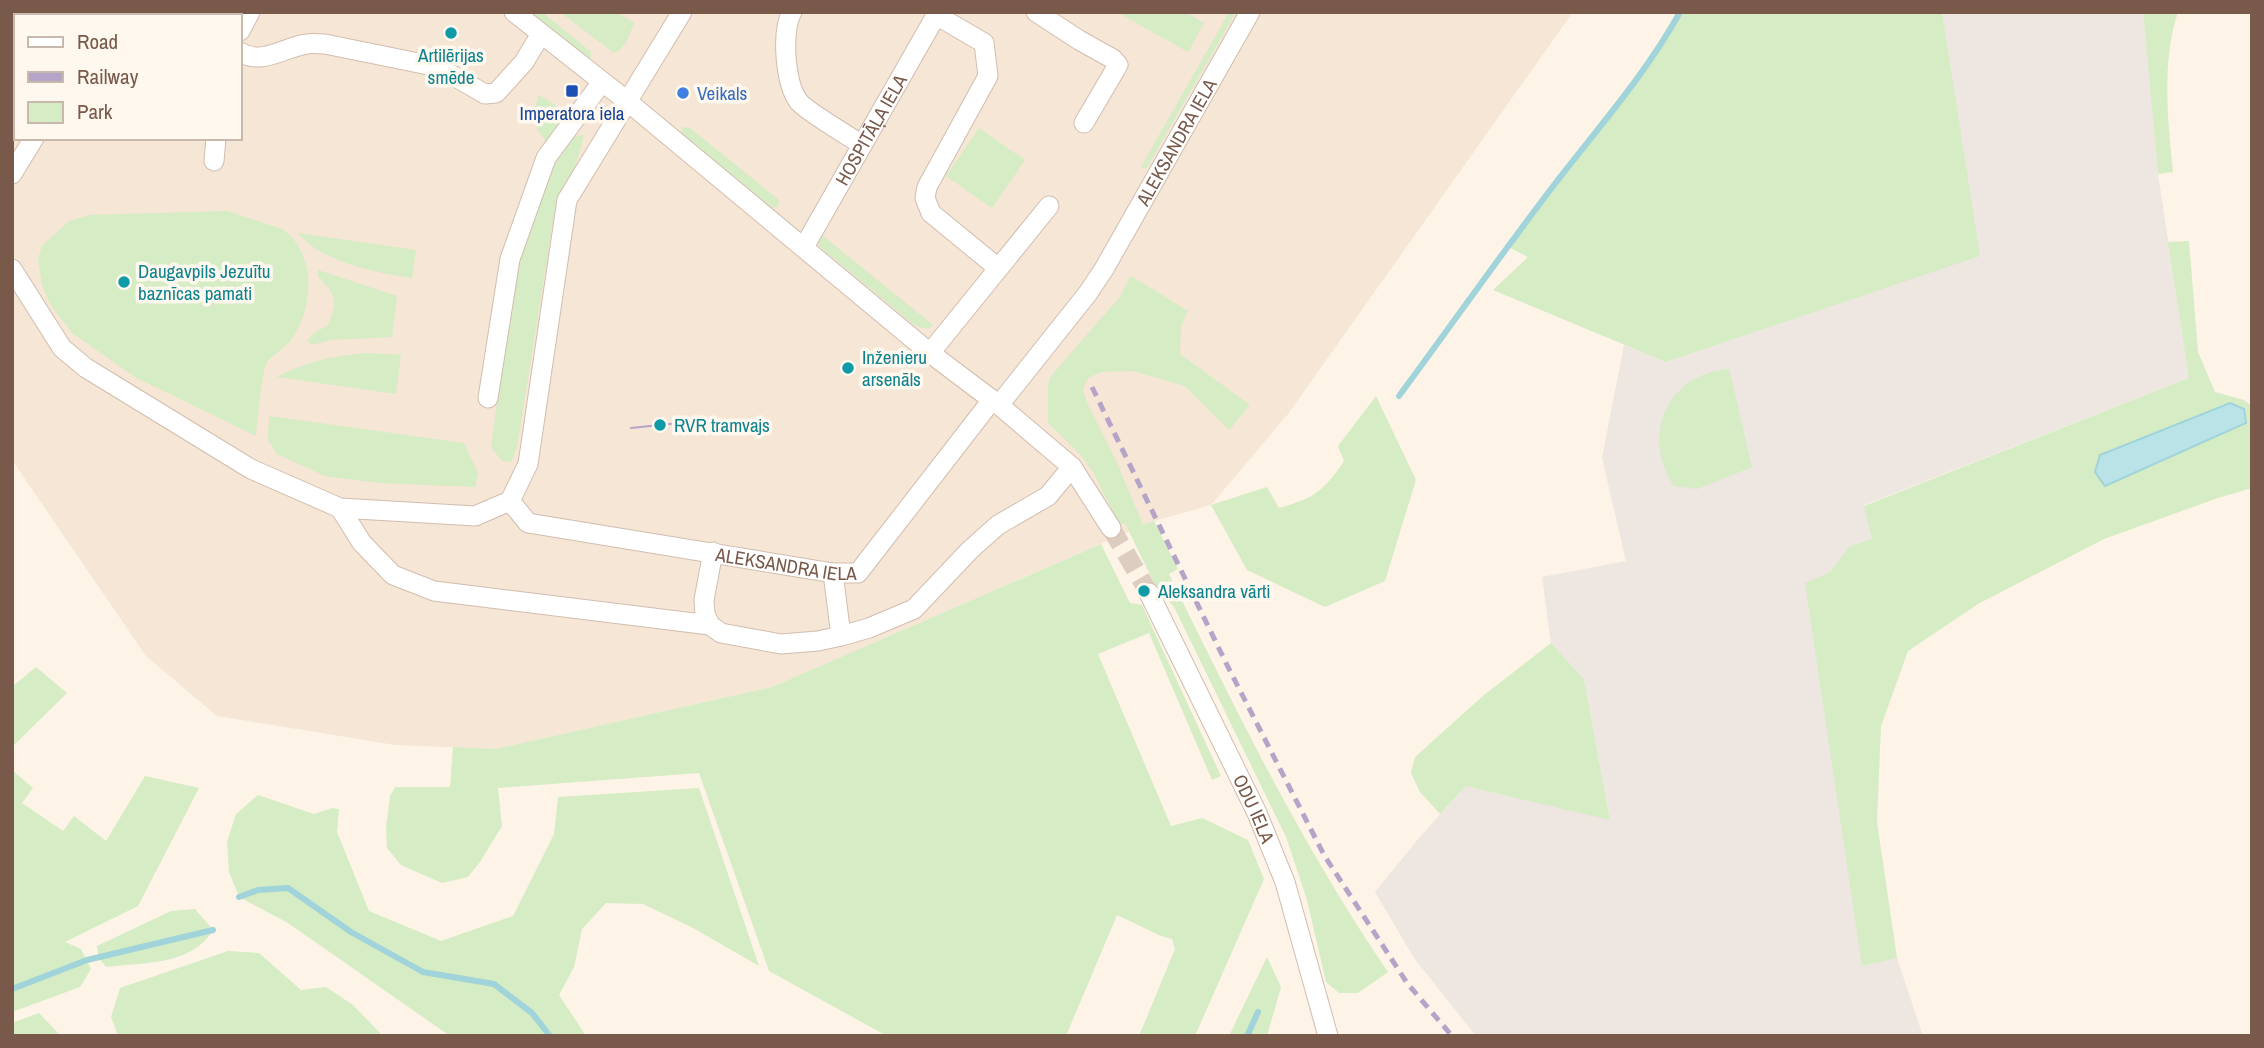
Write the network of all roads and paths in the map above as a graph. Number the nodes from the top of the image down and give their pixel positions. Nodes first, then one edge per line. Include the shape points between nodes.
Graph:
1 (250, 12) edge
2 (514, 12) edge
3 (682, 12) edge
4 (792, 12) edge
5 (1036, 12) edge
6 (1250, 12) edge
7 (937, 14) edge
8 (242, 28) edge
9 (541, 34) junction
10 (242, 53) edge
11 (602, 82) junction
12 (627, 101) junction
13 (1084, 123) dead end
14 (33, 140) edge
15 (216, 140) edge
16 (862, 145) junction
17 (214, 161) dead end
18 (12, 174) edge
19 (1049, 206) dead end
20 (804, 247) junction
21 (998, 268) junction
22 (12, 269) edge
23 (930, 353) junction
24 (488, 398) dead end
25 (996, 402) junction
26 (1072, 467) junction
27 (510, 501) junction
28 (341, 508) junction
29 (1111, 528) tunnel mouth
30 (713, 552) junction
31 (833, 573) junction
32 (1149, 593) tunnel mouth
33 (710, 625) junction
34 (841, 636) junction
35 (1328, 1036) edge

1 - 8 street
2 - 9 street
3 - 12 street
4 - 16 street via 786,48 789,77 799,102
5 - 13 street via 1118,65
6 - 25 street, ALEKSANDRA IELA via 1104,269
7 - 16 street, HOSPITĀĻA IELA
7 - 21 street via 984,43 988,76 925,198 931,213
9 - 10 street via 496,93 485,94 438,67 325,44 307,44 260,58
9 - 11 street
11 - 12 street
11 - 24 street via 546,158 510,259
12 - 20 street
12 - 27 street via 567,200 528,464
14 - 18 street
15 - 17 street
16 - 20 street, HOSPITĀĻA IELA
19 - 21 street
20 - 23 street
21 - 23 street
22 - 28 street via 62,348 86,368 251,469
23 - 25 street
25 - 26 street
25 - 31 street, ALEKSANDRA IELA via 858,573
26 - 29 street
26 - 34 street via 1048,496 998,525 970,550 914,609
27 - 28 street via 475,516
27 - 30 street, ALEKSANDRA IELA via 528,523
28 - 33 street via 362,543 393,576 434,591
30 - 31 street, ALEKSANDRA IELA
30 - 33 street via 704,600
31 - 34 street
32 - 35 street, ODU IELA via 1257,813 1285,882
33 - 34 street via 721,633 781,644

